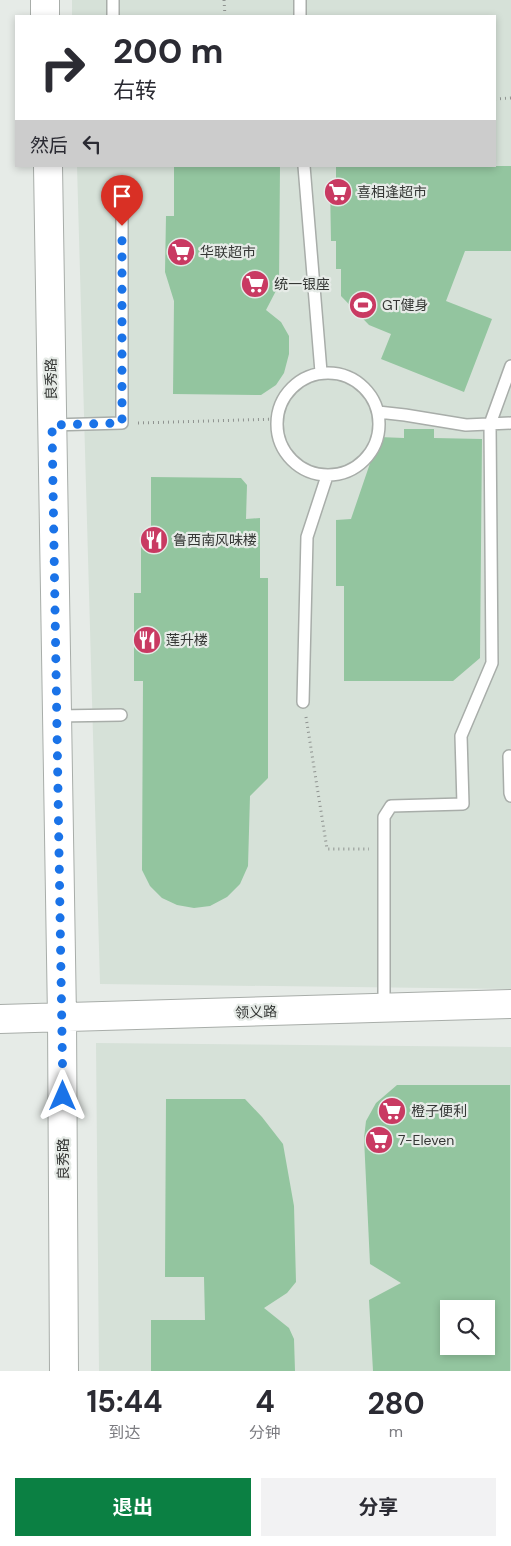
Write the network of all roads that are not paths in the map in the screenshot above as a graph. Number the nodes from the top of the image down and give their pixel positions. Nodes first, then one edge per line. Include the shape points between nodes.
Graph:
1 (45, 0) edge
2 (113, 0) edge
3 (300, 0) edge
4 (45, 15) edge
5 (113, 15) edge
6 (300, 15) edge
7 (48, 167) edge
8 (304, 167) edge
9 (122, 187) dead end
10 (511, 366) edge
11 (321, 372) junction
12 (378, 412) junction
13 (511, 422) edge
14 (490, 424) junction
15 (52, 425) junction
16 (327, 476) junction
17 (303, 702) road end
18 (121, 715) dead end
19 (57, 716) junction
20 (509, 756) dead end
21 (511, 796) edge
22 (511, 1004) edge
23 (384, 1008) junction
24 (62, 1018) junction
25 (0, 1019) edge
26 (64, 1371) edge

1 - 4 street
2 - 5 lane
3 - 6 lane
7 - 15 street, 良秀路
8 - 11 lane
9 - 15 lane via 122,423
10 - 14 lane
11 - 12 lane via 338,373 354,379 368,390
11 - 16 lane via 291,388 281,402 277,419 278,436 284,451 310,473
12 - 14 lane via 466,425
12 - 16 lane via 378,438 371,454 359,466
13 - 14 lane
14 - 23 lane via 492,663 461,736 462,804 391,806 384,817
15 - 19 street, 良秀路
16 - 17 lane via 307,537
18 - 19 lane
19 - 24 street, 良秀路
20 - 21 lane
22 - 23 street, 领义路
23 - 24 street, 领义路
24 - 25 street, 领义路
24 - 26 street, 良秀路

